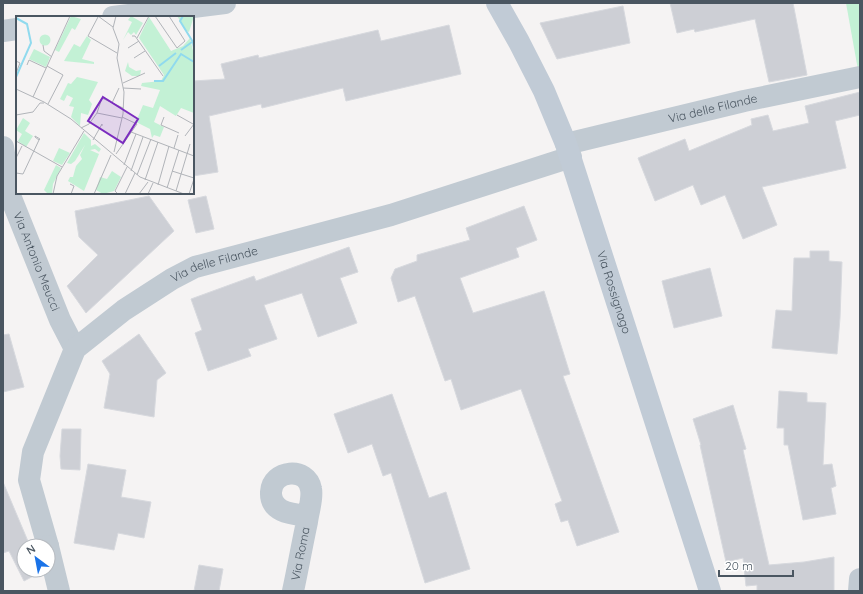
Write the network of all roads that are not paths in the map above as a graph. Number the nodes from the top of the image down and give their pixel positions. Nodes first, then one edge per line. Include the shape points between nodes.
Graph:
1 (225, 3) edge
2 (497, 3) edge
3 (121, 16) edge
4 (16, 29) edge
5 (3, 31) edge
6 (860, 77) edge
7 (3, 147) edge
8 (569, 151) junction
9 (75, 349) junction
10 (308, 516) dead end
11 (46, 538) edge
12 (56, 578) edge
13 (860, 579) edge
14 (59, 591) edge
15 (293, 591) edge
16 (710, 591) edge
17 (859, 591) edge

1 - 3 street
2 - 8 street, Via Rossignago via 544,90
4 - 5 street
6 - 8 street, Via delle Filande via 744,101
7 - 9 street, Via Antonio Meucci via 11,198 57,312
8 - 9 street, Via delle Filande via 391,215 195,267 124,310
8 - 16 street, Via Rossignago
9 - 11 street, Via delle Filande via 33,452 29,480
10 - 15 street, Via Roma
12 - 14 street, Via delle Filande
13 - 17 street

